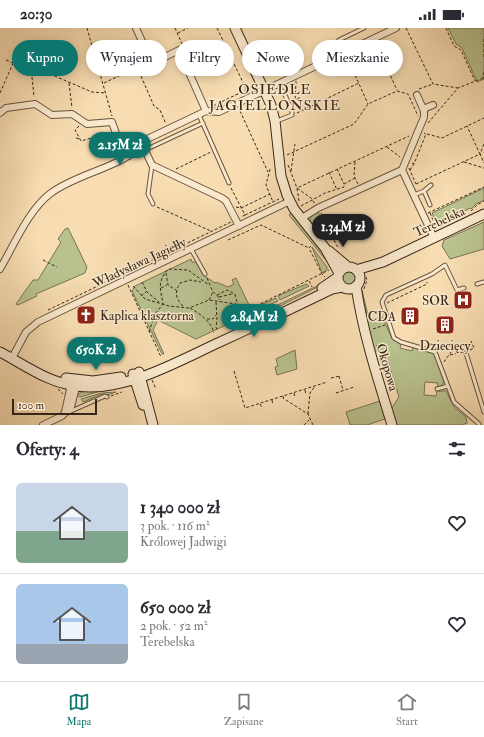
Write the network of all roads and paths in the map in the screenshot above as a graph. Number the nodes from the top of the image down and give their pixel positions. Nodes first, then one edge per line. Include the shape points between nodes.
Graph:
1 (87, 28) edge
2 (136, 28) edge
3 (188, 28) edge
4 (217, 28) edge
5 (235, 28) edge
6 (364, 28) edge
7 (396, 28) edge
8 (406, 28) edge
9 (446, 28) edge
10 (177, 33) dead end
11 (373, 39) joint
12 (484, 39) edge
13 (339, 40) edge
14 (484, 57) edge
15 (6, 60) dead end
16 (12, 63) edge
17 (12, 65) edge
18 (312, 67) edge
19 (484, 72) edge
20 (32, 76) edge
21 (55, 76) edge
22 (118, 76) edge
23 (141, 76) edge
24 (356, 76) edge
25 (483, 77) edge
26 (296, 79) dead end
27 (484, 80) edge
28 (254, 81) dead end
29 (475, 81) junction
30 (69, 82) junction
31 (103, 83) junction
32 (359, 83) junction
33 (433, 84) junction
34 (458, 88) junction
35 (246, 90) junction
36 (264, 90) junction
37 (283, 91) dead end
38 (397, 91) junction
39 (0, 92) edge
40 (106, 93) junction
41 (416, 93) joint
42 (250, 97) junction
43 (35, 104) junction
44 (368, 104) junction
45 (433, 105) dead end
46 (290, 106) junction
47 (423, 109) junction
48 (206, 110) junction
49 (240, 111) dead end
50 (0, 113) edge
51 (72, 114) junction
52 (199, 115) junction
53 (292, 115) junction
54 (419, 118) dead end
55 (484, 118) edge
56 (275, 121) junction
57 (82, 122) junction
58 (112, 122) junction
59 (203, 123) junction
60 (467, 126) junction
61 (168, 130) junction
62 (421, 132) junction
63 (426, 134) junction
64 (408, 136) dead end
65 (95, 137) dead end
66 (76, 138) dead end
67 (79, 139) junction
68 (141, 142) junction
69 (295, 144) dead end
70 (484, 144) edge
71 (120, 145) junction
72 (387, 147) junction
73 (131, 148) junction
74 (145, 150) junction
75 (215, 150) junction
76 (295, 151) junction
77 (119, 154) junction
78 (480, 154) junction
79 (284, 156) dead end
80 (125, 158) junction
81 (286, 161) dead end
82 (408, 161) junction
83 (355, 162) junction
84 (464, 162) junction
85 (484, 163) edge
86 (414, 164) junction
87 (107, 165) junction
88 (152, 165) junction
89 (337, 168) junction
90 (484, 168) edge
91 (270, 169) dead end
92 (402, 170) junction
93 (410, 170) junction
94 (268, 172) junction
95 (290, 172) junction
96 (329, 172) junction
97 (168, 173) junction
98 (355, 178) junction
99 (229, 183) joint
100 (344, 184) junction
101 (416, 184) junction
102 (431, 186) dead end
103 (484, 187) edge
104 (297, 188) junction
105 (337, 190) junction
106 (360, 190) junction
107 (424, 191) junction
108 (270, 194) junction
109 (415, 195) junction
110 (279, 199) dead end
111 (290, 201) junction
112 (313, 201) junction
113 (484, 201) edge
114 (273, 202) junction
115 (153, 204) joint
116 (430, 205) dead end
117 (229, 207) junction
118 (241, 208) junction
119 (318, 208) junction
120 (471, 211) dead end
121 (430, 212) junction
122 (426, 214) dead end
123 (484, 214) edge
124 (245, 215) junction
125 (302, 218) junction
126 (236, 219) junction
127 (259, 221) dead end
128 (261, 225) junction
129 (239, 226) junction
130 (436, 227) dead end
131 (211, 231) junction
132 (434, 238) junction
133 (228, 240) dead end
134 (312, 246) dead end
135 (309, 248) junction
136 (325, 248) junction
137 (191, 249) junction
138 (340, 253) dead end
139 (43, 260) dead end
140 (383, 262) junction
141 (57, 267) dead end
142 (352, 268) junction
143 (0, 269) edge
144 (166, 271) junction
145 (329, 271) dead end
146 (205, 274) joint
147 (322, 274) junction
148 (338, 275) junction
149 (426, 277) junction
150 (327, 279) dead end
151 (309, 280) junction
152 (142, 282) dead end
153 (202, 282) junction
154 (484, 282) edge
155 (128, 283) dead end
156 (477, 284) dead end
157 (168, 285) junction
158 (209, 285) junction
159 (356, 285) junction
160 (133, 286) dead end
161 (312, 287) dead end
162 (160, 288) junction
163 (464, 288) dead end
164 (177, 290) junction
165 (147, 292) junction
166 (213, 292) junction
167 (233, 293) junction
168 (217, 295) junction
169 (141, 296) junction
170 (219, 297) junction
171 (208, 300) junction
172 (216, 301) junction
173 (220, 301) junction
174 (160, 303) junction
175 (179, 303) junction
176 (163, 304) junction
177 (236, 304) junction
178 (256, 306) dead end
179 (177, 307) junction
180 (184, 307) junction
181 (189, 308) junction
182 (389, 309) dead end
183 (48, 315) dead end
184 (217, 315) junction
185 (250, 315) dead end
186 (206, 319) junction
187 (388, 324) junction
188 (213, 328) junction
189 (216, 328) junction
190 (218, 330) dead end
191 (365, 331) junction
192 (149, 332) junction
193 (214, 333) dead end
194 (471, 340) dead end
195 (474, 348) dead end
196 (0, 352) edge
197 (451, 352) dead end
198 (466, 353) dead end
199 (160, 357) dead end
200 (12, 358) junction
201 (441, 366) junction
202 (234, 371) dead end
203 (137, 375) junction
204 (152, 378) dead end
205 (331, 378) dead end
206 (327, 382) dead end
207 (56, 384) junction
208 (75, 384) junction
209 (110, 386) junction
210 (315, 386) junction
211 (448, 386) junction
212 (354, 387) dead end
213 (156, 389) dead end
214 (304, 389) junction
215 (437, 389) dead end
216 (343, 390) junction
217 (122, 392) dead end
218 (138, 392) junction
219 (294, 392) junction
220 (336, 393) dead end
221 (306, 394) dead end
222 (66, 395) junction
223 (109, 396) joint
224 (283, 396) junction
225 (295, 398) dead end
226 (272, 399) junction
227 (286, 400) dead end
228 (284, 401) dead end
229 (260, 403) junction
230 (273, 404) dead end
231 (262, 408) dead end
232 (484, 412) edge
233 (65, 413) junction
234 (308, 414) junction
235 (310, 420) junction
236 (483, 422) dead end
237 (43, 425) edge
238 (152, 425) edge
239 (304, 425) edge
240 (313, 425) edge
241 (392, 425) edge
242 (479, 425) edge

1 - 31 path
2 - 48 street via 151,61 178,50
3 - 10 path
4 - 35 path
5 - 36 street
6 - 13 lane
7 - 11 street
8 - 33 path
9 - 29 path via 454,46 461,50
11 - 38 path
12 - 14 path
15 - 16 path
17 - 39 path
18 - 36 street
19 - 25 path
20 - 43 path
21 - 30 path
22 - 31 path
23 - 61 path
24 - 32 path
25 - 27 path
25 - 29 path
26 - 46 path via 295,104
28 - 35 path
29 - 34 path
30 - 40 path via 92,92
30 - 51 path
31 - 40 path
32 - 44 path
32 - 53 path
33 - 34 path
33 - 41 path
34 - 62 path
35 - 42 path
35 - 48 path
36 - 42 street
36 - 56 street
37 - 46 lane
38 - 44 path
38 - 54 path via 408,94
40 - 58 path
41 - 47 street
42 - 48 street via 219,112
43 - 50 street via 6,108
43 - 51 street via 52,115
44 - 76 path via 354,124
45 - 47 street
46 - 53 lane
47 - 62 street
48 - 52 street
49 - 94 path
51 - 57 street
52 - 59 lane
52 - 61 street
53 - 56 lane
55 - 60 path
56 - 111 street via 281,176
57 - 58 street via 89,125
57 - 67 path via 75,130
58 - 71 street
59 - 74 lane
59 - 75 lane
60 - 63 path via 442,138
60 - 78 path
61 - 68 street
62 - 63 path
62 - 82 street
63 - 86 path
64 - 72 path
65 - 67 path via 81,141
66 - 67 path
68 - 73 street
68 - 74 street
69 - 76 path
70 - 78 path
71 - 73 street via 125,143
71 - 77 street
72 - 82 path
72 - 83 path
73 - 80 street via 131,155
74 - 88 street
75 - 97 path
75 - 99 lane
76 - 79 path
76 - 95 path
77 - 80 street
77 - 87 street
78 - 84 path
78 - 85 path
80 - 87 street
81 - 95 path
82 - 86 path
82 - 92 street
82 - 93 path
83 - 89 path
83 - 98 path
84 - 90 path
84 - 101 path
86 - 93 path
87 - 143 street via 58,188 41,202
88 - 97 street
88 - 115 lane via 148,194
89 - 96 path
89 - 100 path
91 - 94 path
92 - 106 street
92 - 109 street
93 - 101 path
94 - 108 path via 266,185
95 - 104 path
96 - 104 path
96 - 105 path
97 - 117 street via 222,198
98 - 100 path
98 - 106 path
99 - 118 path
100 - 105 path via 344,187
101 - 109 path via 413,185
102 - 107 lane
103 - 121 path
104 - 112 path
104 - 112 path via 300,206
105 - 112 path via 325,193
106 - 119 street
107 - 109 lane
107 - 116 lane
108 - 114 path
108 - 118 path
109 - 132 street
110 - 114 path
111 - 125 street
111 - 129 street, Władysława Jagiełły
112 - 119 path
113 - 120 path
114 - 124 path
115 - 131 path
117 - 118 path
117 - 126 street
118 - 124 path
119 - 125 street
119 - 138 path
121 - 122 path
121 - 130 path
123 - 132 street, Terebelska
124 - 126 path
125 - 136 street
126 - 129 street
126 - 131 path
127 - 128 path
128 - 133 path
128 - 135 path
129 - 137 street, Władysława Jagiełły
131 - 183 path via 49,309
132 - 140 street, Terebelska
134 - 135 path
135 - 147 path
136 - 142 street
136 - 148 street
137 - 146 lane
137 - 200 street, Władysława Jagiełły via 33,325 26,332
139 - 141 path
140 - 142 street, Terebelska
140 - 159 street, Terebelska
142 - 148 street, Terebelska via 342,269
142 - 159 street
144 - 153 path via 186,269
144 - 157 path via 165,279
144 - 162 path
145 - 147 path
146 - 158 path
147 - 150 path
147 - 151 path
148 - 159 street
148 - 203 street, Terebelska via 330,284
149 - 163 lane via 445,265 457,290
149 - 182 path via 427,284 387,302
149 - 187 lane via 383,298
151 - 161 path
151 - 178 path
152 - 165 path
153 - 158 path
153 - 164 path via 183,281
154 - 156 lane
155 - 192 path
157 - 162 path
157 - 164 path
158 - 166 path
159 - 191 street, Okopowa
159 - 203 street, Terebelska via 332,289 182,360
160 - 169 path
162 - 176 path
164 - 175 path
165 - 169 path
165 - 174 path
166 - 168 path
166 - 171 path
167 - 168 path via 227,290
167 - 170 path via 230,296
167 - 177 path via 236,296
168 - 170 path
169 - 174 path via 151,302
170 - 173 path
171 - 172 path
171 - 181 path
172 - 173 path
172 - 184 path
173 - 177 path
174 - 176 path
175 - 179 path
175 - 180 path
176 - 179 path
176 - 192 path via 155,314
177 - 185 path
179 - 180 path
180 - 181 path
181 - 186 path
184 - 186 path via 213,319
184 - 189 path
186 - 188 path
187 - 191 path
187 - 201 lane via 397,340 435,352
188 - 189 path
188 - 193 path
189 - 190 path
191 - 241 street, Okopowa
192 - 199 path
194 - 195 path
196 - 200 street
197 - 201 path
198 - 232 lane
200 - 207 street, Terebelska
200 - 208 street, Terebelska
201 - 211 lane
202 - 229 path via 245,408
203 - 208 street, Terebelska
203 - 209 street, Terebelska
203 - 218 street
203 - 238 street
204 - 213 path
205 - 216 path via 339,376
206 - 210 path
207 - 208 street, Terebelska
207 - 222 path
207 - 222 street, Terebelska via 65,389
208 - 209 street, Terebelska via 96,388
208 - 222 street
208 - 233 street via 71,407
209 - 218 street, Terebelska via 132,387
210 - 214 path
210 - 234 path via 310,393
211 - 215 lane
211 - 242 lane via 456,406
212 - 216 path
214 - 219 path
214 - 221 path
216 - 220 path
217 - 223 path
218 - 238 street
219 - 224 path
219 - 225 path
222 - 233 street
223 - 233 lane
224 - 226 path
224 - 228 path
226 - 229 path
226 - 230 path
227 - 234 path
229 - 231 path
233 - 237 street
234 - 235 path
235 - 239 path
235 - 240 path
236 - 242 lane

